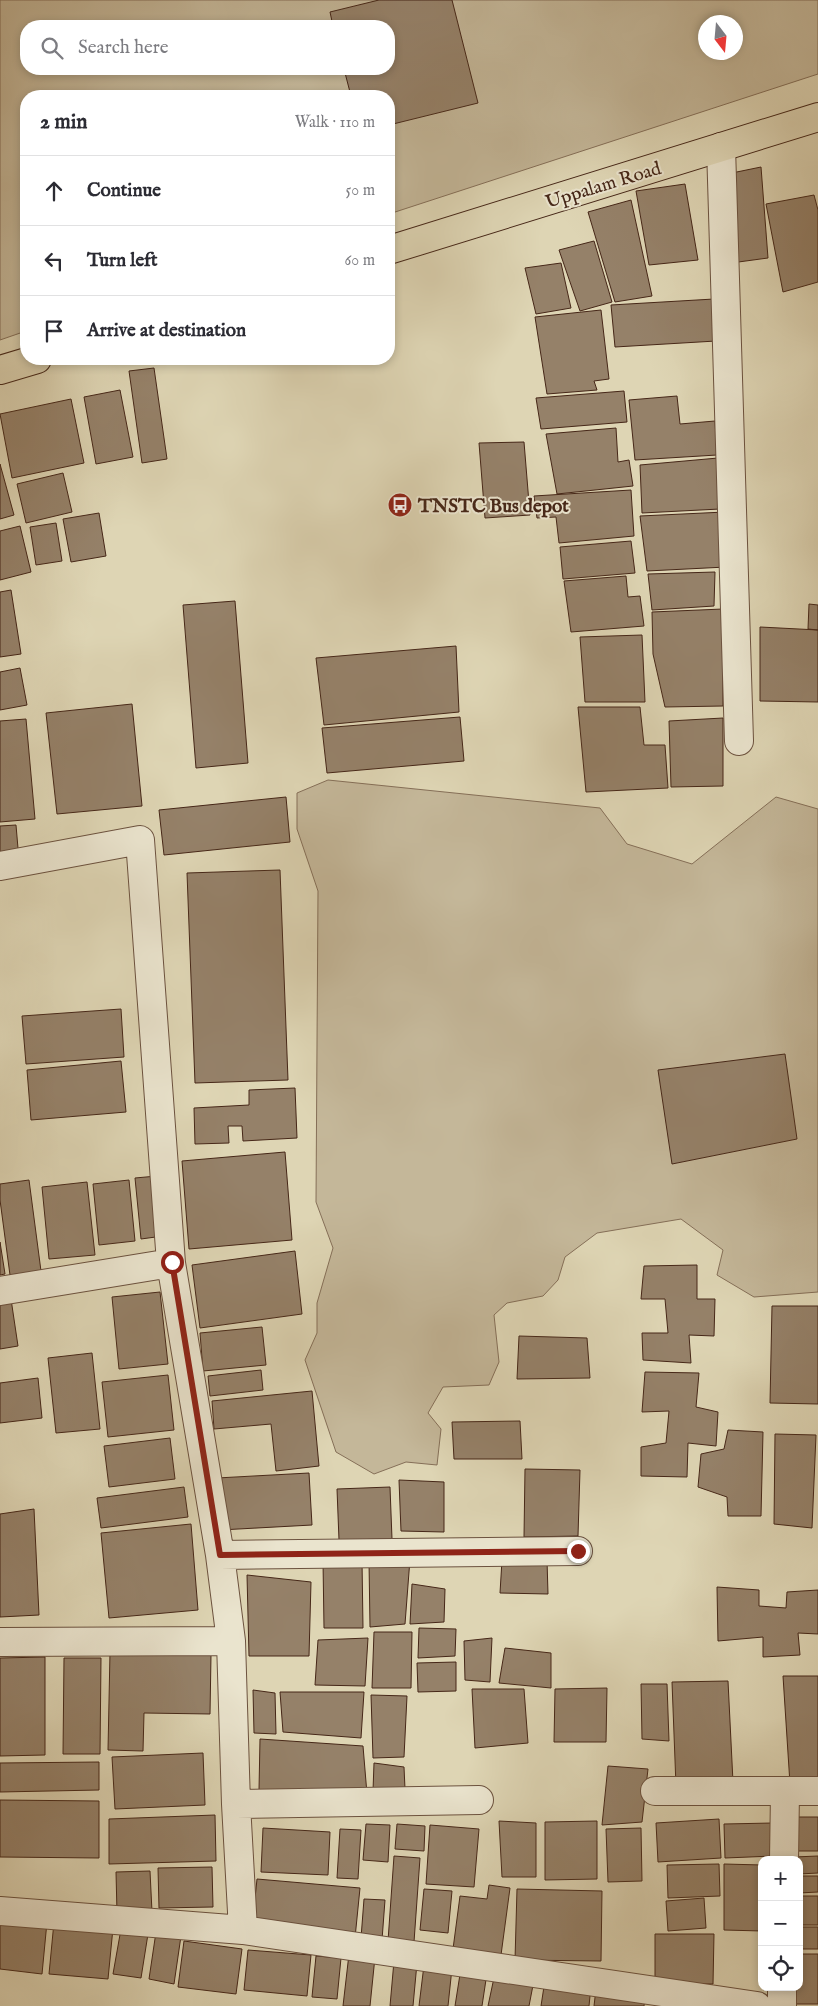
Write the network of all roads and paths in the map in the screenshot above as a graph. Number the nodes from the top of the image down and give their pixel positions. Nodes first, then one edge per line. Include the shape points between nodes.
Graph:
1 (818, 117) edge
2 (721, 148) junction
3 (395, 248) edge
4 (20, 364) edge
5 (0, 370) edge
6 (739, 741) dead end
7 (0, 866) edge
8 (172, 1262) junction
9 (0, 1292) edge
10 (578, 1551) dead end
11 (220, 1555) junction
12 (231, 1641) junction
13 (0, 1642) edge
14 (655, 1791) dead end
15 (818, 1791) edge
16 (786, 1792) junction
17 (479, 1800) dead end
18 (236, 1804) junction
19 (784, 1856) edge
20 (0, 1911) edge
21 (243, 1930) junction
22 (782, 1991) edge
23 (757, 2006) edge
24 (782, 2006) edge

1 - 2 main road, Uppalam Road
2 - 3 main road, Uppalam Road
2 - 6 street
4 - 5 main road
7 - 8 street via 140,840
8 - 9 street
8 - 11 street
10 - 11 street
11 - 12 street
12 - 13 street
12 - 18 street
14 - 16 street
15 - 16 street
16 - 19 street
17 - 18 street
18 - 21 street
20 - 21 street
21 - 23 street
22 - 24 street

